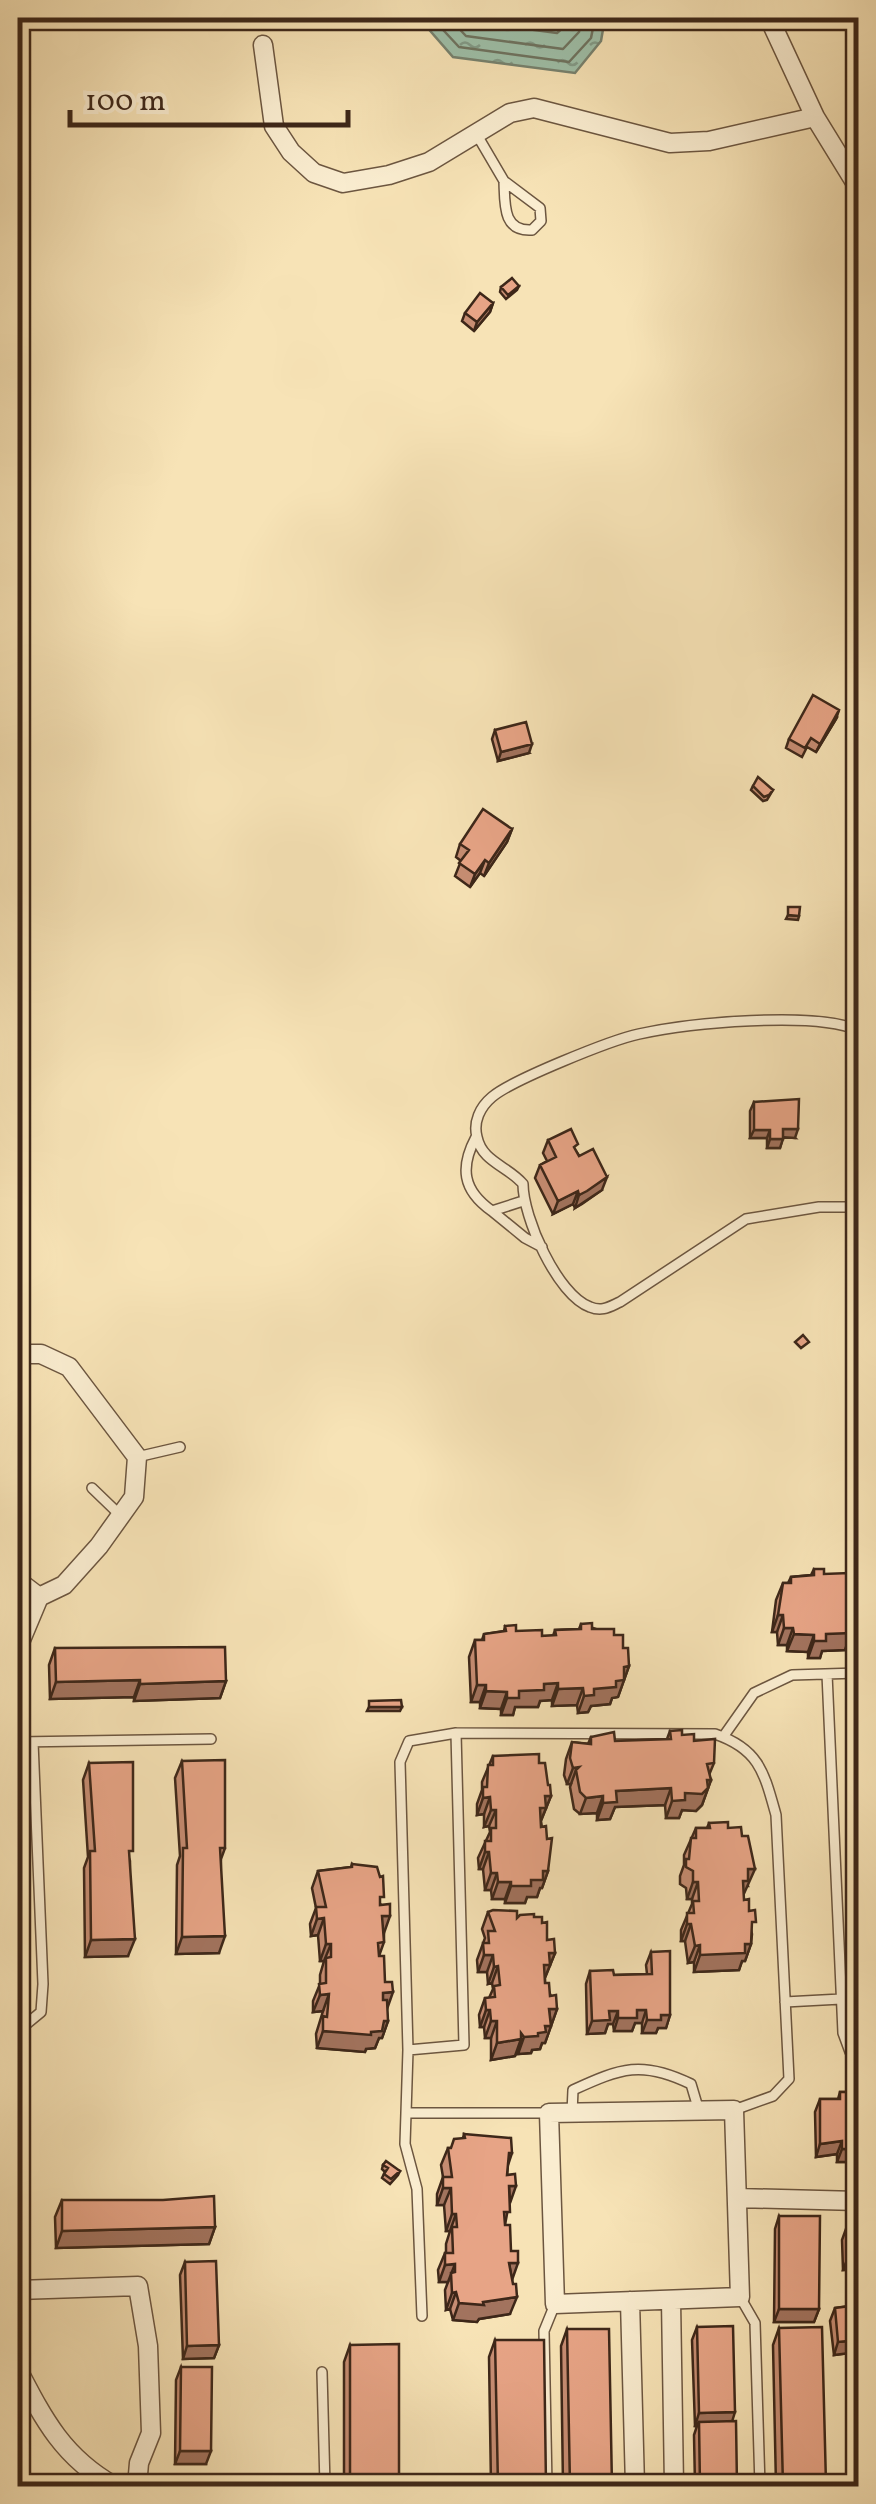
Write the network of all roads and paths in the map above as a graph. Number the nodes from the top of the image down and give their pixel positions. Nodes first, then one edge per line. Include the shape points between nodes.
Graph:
1 (769, 18) edge
2 (263, 45) dead end
3 (815, 117) junction
4 (476, 135) junction
5 (504, 181) junction
6 (858, 187) edge
7 (858, 1030) edge
8 (476, 1137) junction
9 (523, 1201) junction
10 (858, 1207) edge
11 (492, 1211) junction
12 (542, 1246) junction
13 (18, 1354) edge
14 (180, 1447) dead end
15 (136, 1457) junction
16 (92, 1488) dead end
17 (121, 1516) junction
18 (18, 1581) edge
19 (40, 1597) junction
20 (18, 1646) edge
21 (858, 1673) edge
22 (827, 1674) junction
23 (456, 1734) junction
24 (723, 1737) junction
25 (211, 1739) dead end
26 (18, 1742) edge
27 (33, 1742) junction
28 (841, 1999) junction
29 (785, 2002) junction
30 (18, 2032) edge
31 (408, 2050) junction
32 (858, 2056) edge
33 (734, 2110) junction
34 (699, 2111) junction
35 (406, 2113) junction
36 (572, 2113) junction
37 (550, 2114) junction
38 (737, 2198) junction
39 (858, 2201) edge
40 (18, 2290) edge
41 (740, 2298) junction
42 (671, 2300) junction
43 (630, 2301) junction
44 (555, 2304) junction
45 (422, 2316) dead end
46 (18, 2370) edge
47 (322, 2372) dead end
48 (114, 2486) edge
49 (137, 2486) edge
50 (325, 2486) edge
51 (547, 2486) edge
52 (634, 2486) edge
53 (674, 2486) edge
54 (760, 2486) edge

1 - 3 street
2 - 4 street via 274,126 314,173 343,183 389,175
3 - 4 street via 710,141 670,143 534,108 510,113
3 - 6 street
4 - 5 lane
5 - 5 lane via 540,208 538,227 523,231 511,224
7 - 8 lane via 807,1020 637,1034 494,1095 481,1109
8 - 9 lane via 484,1156 523,1184
8 - 11 lane via 464,1171
9 - 11 lane
9 - 12 lane
10 - 12 lane via 746,1219 604,1310 567,1294
11 - 12 lane
13 - 15 street via 41,1354 69,1367
14 - 15 lane
15 - 17 street via 134,1498
16 - 17 lane
17 - 19 street via 64,1585
18 - 19 street
19 - 20 street
21 - 22 lane
22 - 24 lane via 792,1675 754,1692
22 - 28 lane
23 - 24 lane
23 - 31 lane via 409,1740 400,1762
23 - 31 lane via 464,2044
24 - 29 lane via 741,1743 765,1776 776,1814
25 - 27 lane
26 - 27 lane
27 - 30 lane via 44,1984 41,2012
28 - 29 lane
28 - 32 lane via 843,2033
29 - 33 lane via 788,2079 773,2096
31 - 35 lane
33 - 34 street
33 - 38 street
34 - 36 street
34 - 36 lane via 691,2084 639,2068 573,2090
35 - 37 lane
35 - 45 lane via 405,2144 418,2189
36 - 37 street
37 - 44 street
38 - 39 street
38 - 41 street
40 - 49 street via 138,2286 152,2432
41 - 42 street
41 - 54 lane via 755,2324
42 - 43 street
42 - 53 street
43 - 44 street
43 - 52 street
44 - 51 lane via 544,2331
46 - 48 street via 48,2428 90,2473
47 - 50 lane

